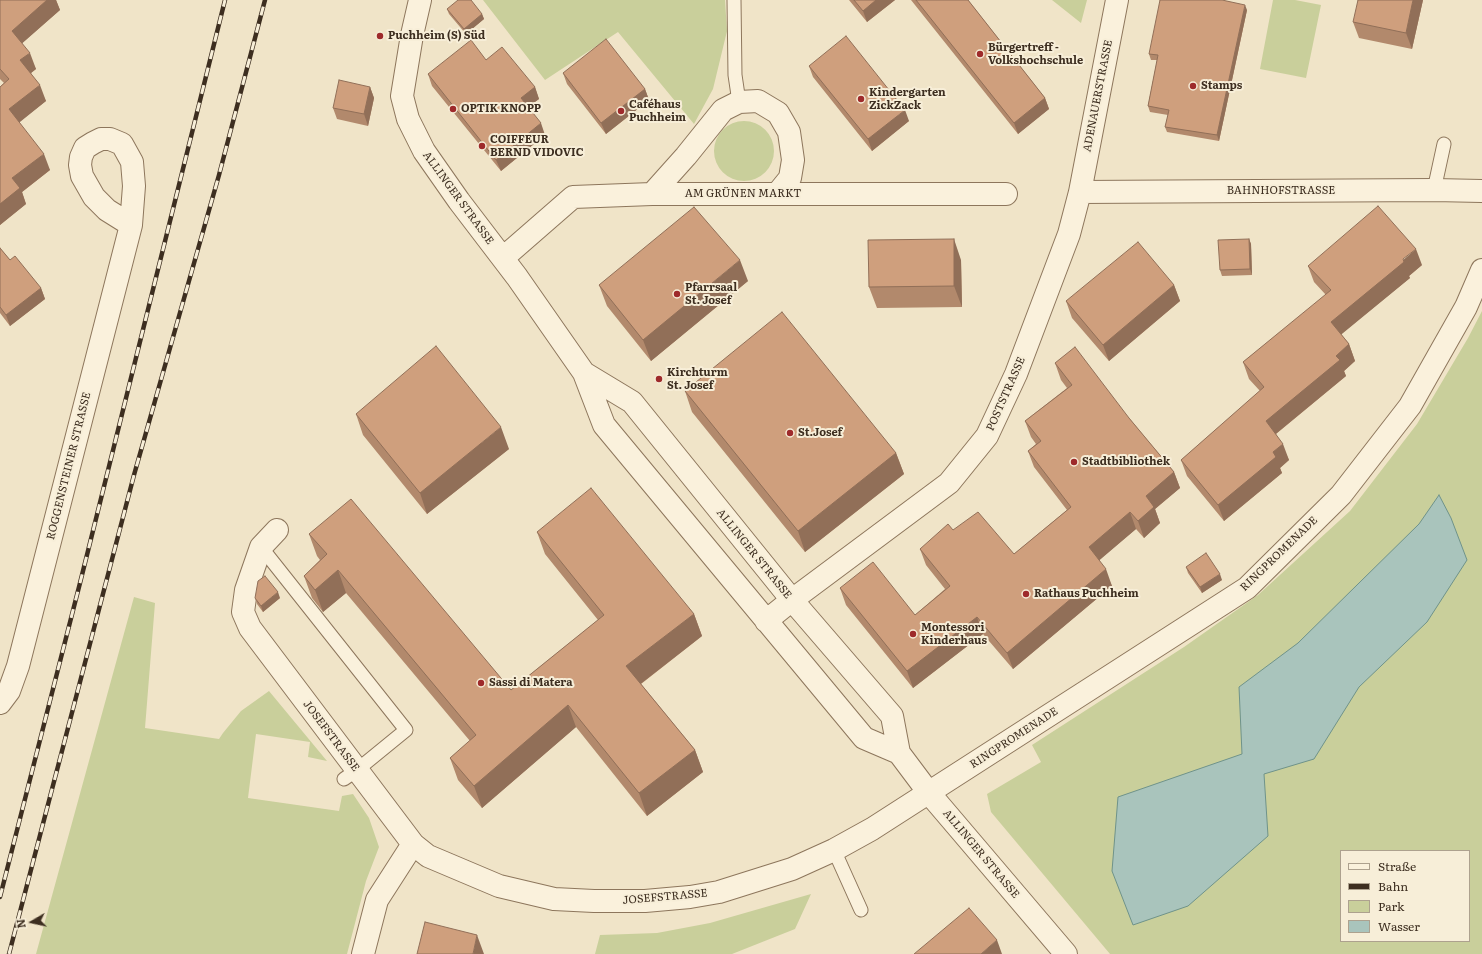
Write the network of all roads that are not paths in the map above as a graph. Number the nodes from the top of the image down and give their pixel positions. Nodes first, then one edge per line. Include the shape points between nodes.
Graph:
1 (420, 0) edge
2 (734, 0) edge
3 (1117, 0) edge
4 (739, 102) junction
5 (1444, 144) dead end
6 (1434, 190) junction
7 (1482, 191) edge
8 (1080, 192) junction
9 (652, 194) junction
10 (777, 194) junction
11 (1006, 194) dead end
12 (131, 225) dead end
13 (502, 258) junction
14 (1482, 270) edge
15 (584, 373) junction
16 (277, 530) dead end
17 (261, 547) junction
18 (792, 600) junction
19 (766, 621) junction
20 (0, 703) edge
21 (899, 753) junction
22 (350, 775) junction
23 (929, 793) junction
24 (412, 844) junction
25 (834, 850) junction
26 (861, 910) dead end
27 (363, 954) edge
28 (1066, 954) edge

1 - 13 street, ALLINGER STRASSE via 402,96 408,119 441,177
2 - 4 lane via 735,75
3 - 8 street, ADENAUERSTRASSE
4 - 9 street via 723,110
4 - 10 street via 758,101 778,113 789,132 793,160 790,178
5 - 6 lane
6 - 7 street, BAHNHOFSTRASSE
6 - 8 street, BAHNHOFSTRASSE
8 - 18 street, POSTSTRASSE via 1056,270 1016,374 987,436 949,483
9 - 10 street, AM GRÜNEN MARKT
9 - 13 street, AM GRÜNEN MARKT via 573,197
10 - 11 street, AM GRÜNEN MARKT
12 - 20 street, ROGGENSTEINER STRASSE via 18,666 9,691
13 - 15 street, ALLINGER STRASSE
14 - 23 street, RINGPROMENADE via 1466,307 1410,406 1341,495 1246,588
15 - 18 street, ALLINGER STRASSE via 632,402
15 - 19 street, ALLINGER STRASSE via 604,425
16 - 17 street
17 - 22 street, JOSEFSTRASSE via 246,590 244,612 250,628
17 - 22 lane via 406,730
18 - 19 street, POSTSTRASSE
18 - 21 street, ALLINGER STRASSE via 892,716
19 - 21 street, ALLINGER STRASSE via 864,738
21 - 23 street, ALLINGER STRASSE
22 - 24 street, JOSEFSTRASSE
23 - 25 street, JOSEFSTRASSE
23 - 28 street, ALLINGER STRASSE
24 - 25 street, JOSEFSTRASSE via 428,856 499,886 554,899 594,901 690,897 719,892 792,869
24 - 27 street via 377,900
25 - 26 lane

